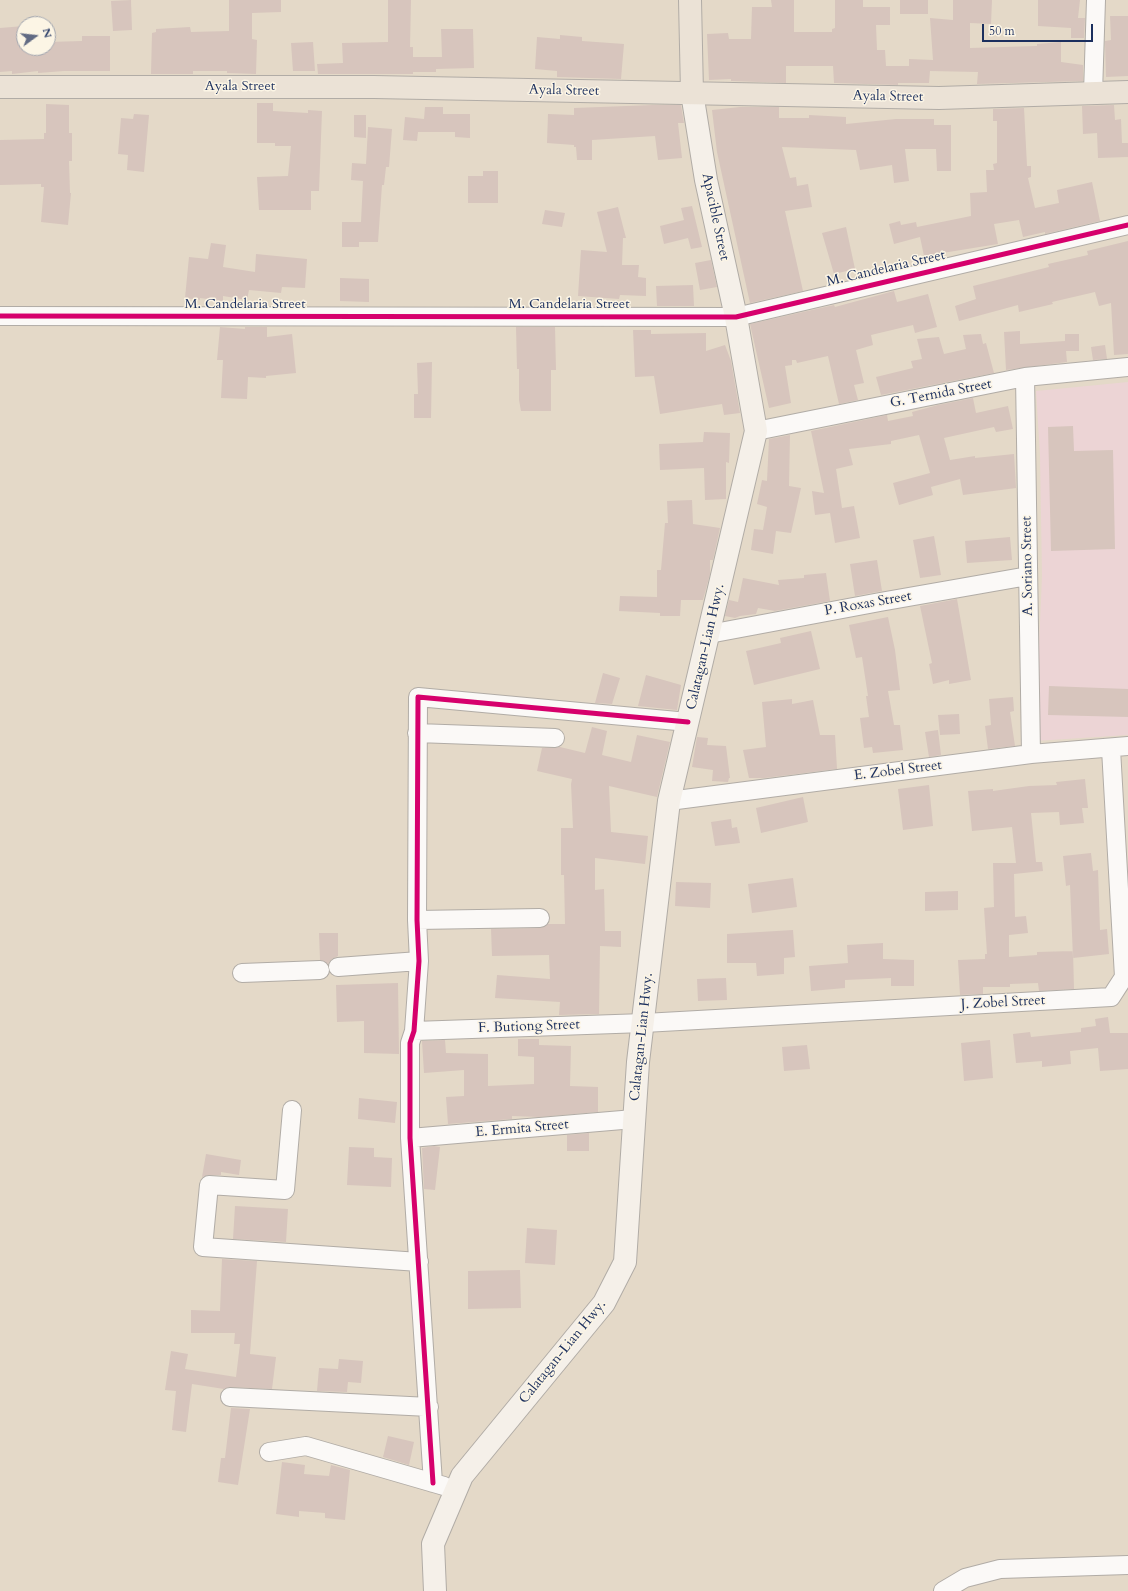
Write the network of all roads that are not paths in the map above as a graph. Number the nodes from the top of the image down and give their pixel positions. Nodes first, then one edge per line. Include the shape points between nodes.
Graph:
1 (690, 0) edge
2 (1096, 0) edge
3 (0, 87) edge
4 (1128, 92) edge
5 (692, 93) junction
6 (1093, 94) junction
7 (1128, 225) edge
8 (0, 316) edge
9 (736, 317) junction
10 (1128, 368) edge
11 (1025, 377) junction
12 (756, 431) junction
13 (1028, 576) junction
14 (709, 634) junction
15 (688, 722) junction
16 (417, 733) junction
17 (555, 738) dead end
18 (1128, 746) edge
19 (1110, 749) junction
20 (1031, 754) junction
21 (669, 801) junction
22 (540, 918) dead end
23 (417, 920) junction
24 (419, 961) junction
25 (338, 966) dead end
26 (320, 970) dead end
27 (242, 973) dead end
28 (644, 1023) junction
29 (414, 1031) junction
30 (292, 1110) dead end
31 (634, 1119) junction
32 (410, 1138) junction
33 (419, 1262) junction
34 (230, 1397) dead end
35 (429, 1407) junction
36 (269, 1452) dead end
37 (433, 1483) junction
38 (456, 1490) junction
39 (1128, 1565) edge
40 (435, 1591) edge
41 (944, 1591) edge

1 - 5 main road, Apacible Street
2 - 6 street
3 - 5 main road, Ayala Street via 374,87
4 - 6 main road, Ayala Street
5 - 6 main road, Ayala Street via 939,98
5 - 9 main road, Apacible Street via 706,180
7 - 9 street, M. Candelaria Street
8 - 9 street, M. Candelaria Street
9 - 12 main road, Apacible Street
10 - 11 street, G. Ternida Street
11 - 12 street, G. Ternida Street
11 - 13 street, A. Soriano Street
12 - 14 main road, Calatagan-Lian Hwy.
13 - 14 street, P. Roxas Street
13 - 20 street, A. Soriano Street
14 - 15 main road, Calatagan-Lian Hwy.
15 - 16 street via 418,697
15 - 21 main road, Calatagan-Lian Hwy.
16 - 17 street
16 - 23 street
18 - 19 street, E. Zobel Street
19 - 20 street, E. Zobel Street
19 - 28 street, J. Zobel Street via 1124,977 1111,997
20 - 21 street, E. Zobel Street
21 - 28 main road, Calatagan-Lian Hwy.
22 - 23 street
23 - 24 street
24 - 25 street
24 - 29 street
26 - 27 street
28 - 29 street, F. Butiong Street
28 - 31 main road, Calatagan-Lian Hwy.
29 - 32 street via 410,1044
30 - 33 street via 285,1190 209,1185 203,1247
31 - 32 street, E. Ermita Street
31 - 38 main road, Calatagan-Lian Hwy. via 625,1262 604,1303 462,1476
32 - 33 street
33 - 35 street
34 - 35 street
35 - 37 street
36 - 37 street via 306,1446
37 - 38 street
38 - 40 main road, Calatagan-Lian Hwy. via 433,1544
39 - 41 street via 1000,1569 965,1578

